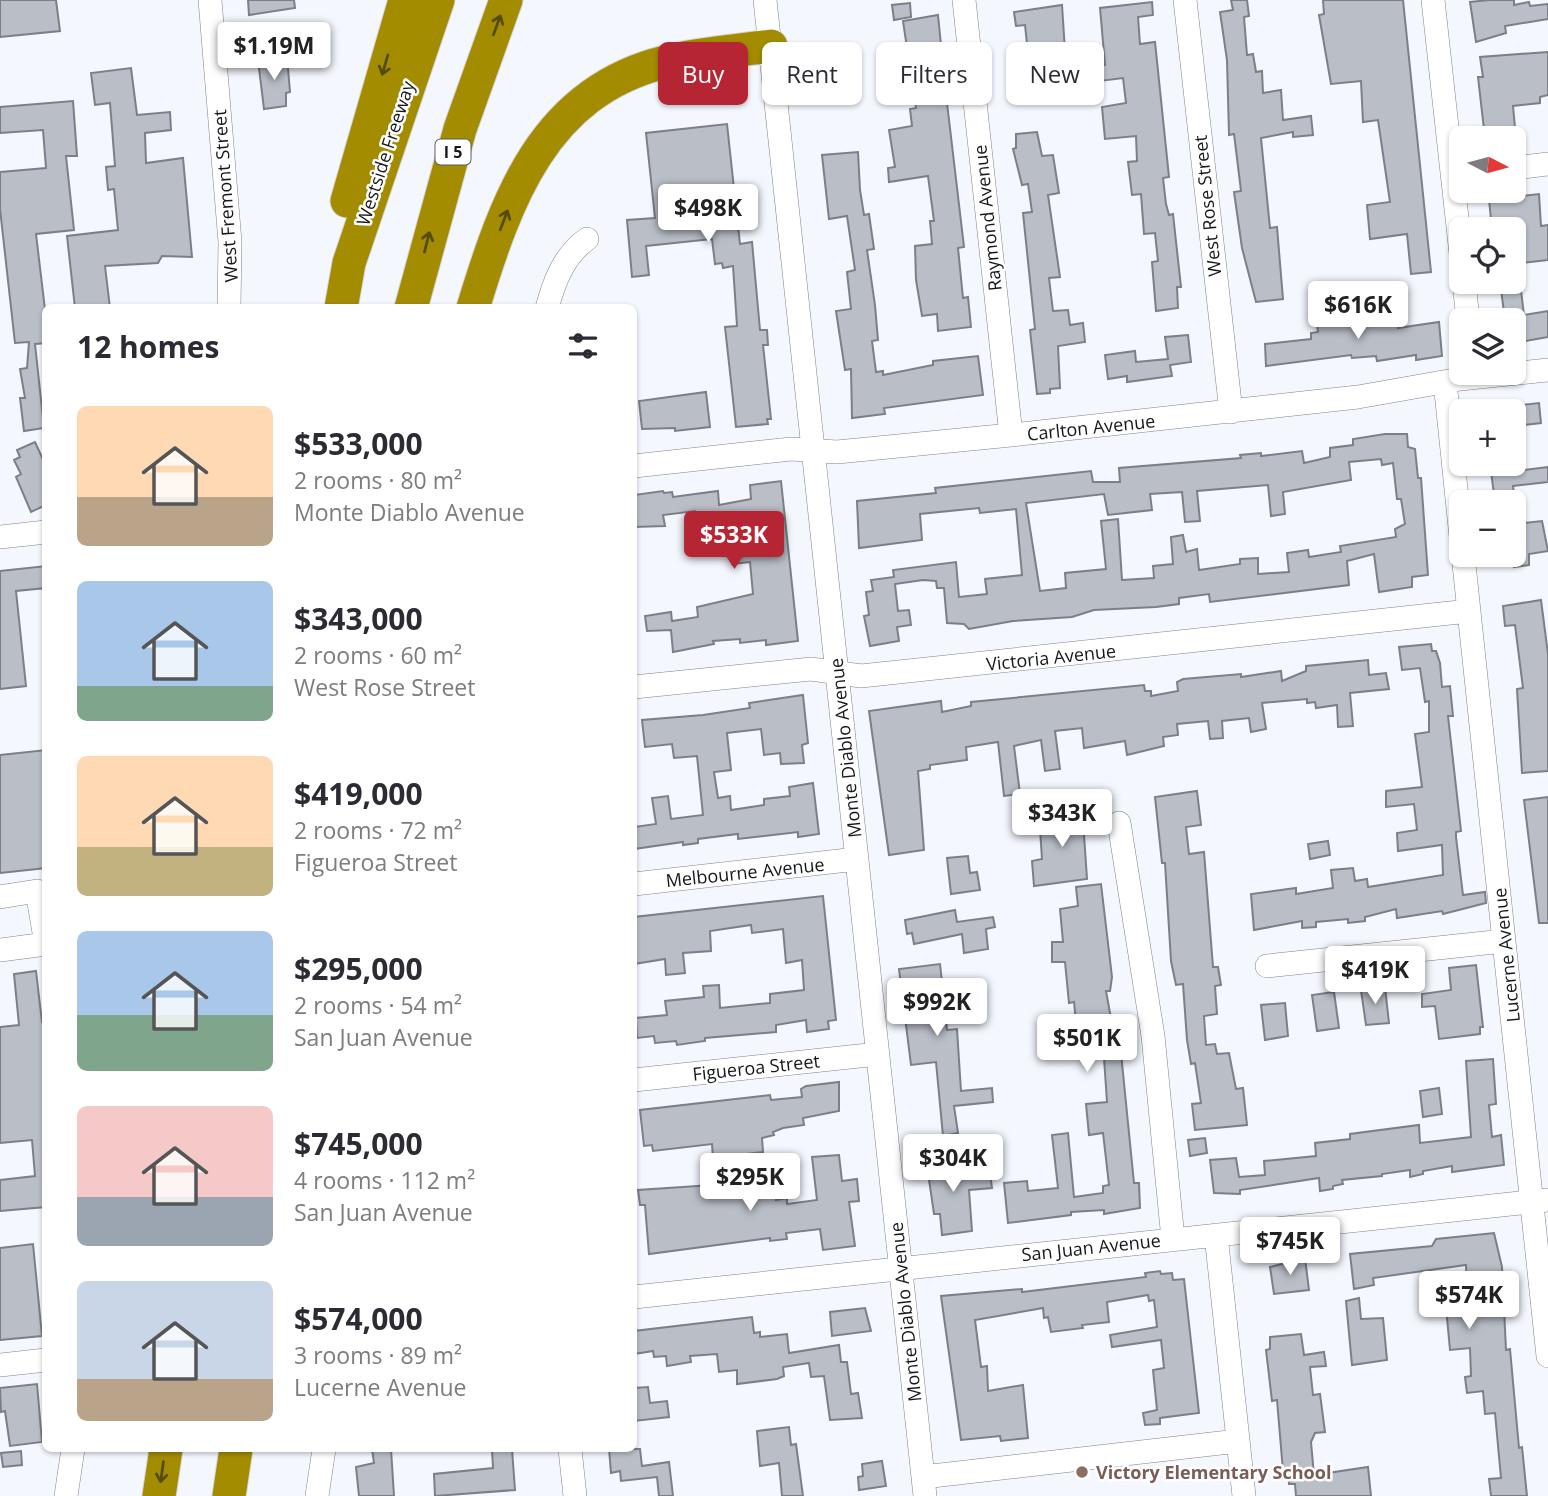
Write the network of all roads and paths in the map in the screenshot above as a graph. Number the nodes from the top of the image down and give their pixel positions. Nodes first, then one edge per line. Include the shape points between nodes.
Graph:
1 (210, 0) edge
2 (405, 0) edge
3 (438, 0) edge
4 (506, 0) edge
5 (765, 0) edge
6 (964, 0) edge
7 (1185, 0) edge
8 (1433, 0) edge
9 (770, 42) edge
10 (762, 47) edge
11 (777, 105) edge
12 (1450, 126) edge
13 (1548, 164) edge
14 (1526, 167) edge
15 (587, 239) dead end
16 (349, 262) junction
17 (229, 304) edge
18 (342, 304) edge
19 (412, 304) edge
20 (474, 304) edge
21 (548, 304) edge
22 (1548, 372) edge
23 (1526, 373) edge
24 (1449, 381) edge
25 (1445, 382) junction
26 (1231, 412) junction
27 (1011, 435) junction
28 (814, 451) junction
29 (637, 466) edge
30 (1456, 490) edge
31 (42, 532) edge
32 (0, 537) edge
33 (1464, 567) edge
34 (1469, 611) junction
35 (837, 673) junction
36 (637, 687) edge
37 (1119, 823) dead end
38 (857, 859) junction
39 (637, 884) edge
40 (0, 897) edge
41 (42, 920) edge
42 (1504, 941) junction
43 (42, 944) edge
44 (0, 950) edge
45 (1267, 967) dead end
46 (878, 1054) junction
47 (637, 1080) edge
48 (1540, 1200) edge
49 (1216, 1235) junction
50 (1173, 1239) junction
51 (900, 1268) junction
52 (637, 1297) edge
53 (1548, 1356) edge
54 (42, 1360) edge
55 (0, 1365) edge
56 (1238, 1441) junction
57 (73, 1452) edge
58 (166, 1452) edge
59 (236, 1452) edge
60 (324, 1452) edge
61 (570, 1452) edge
62 (924, 1487) edge
63 (66, 1496) edge
64 (159, 1496) edge
65 (229, 1496) edge
66 (317, 1496) edge
67 (575, 1496) edge
68 (1244, 1496) edge

1 - 17 street, West Fremont Street via 230,242
2 -> 16 highway via 346,207
3 - 16 highway, Westside Freeway
19 -> 4 highway, I 5 via 460,129
5 - 9 street, Monte Diablo Avenue
6 - 27 street, Raymond Avenue
7 - 26 street, West Rose Street
8 - 12 street
20 -> 10 highway via 511,202 533,157 568,115 610,83 665,62
11 - 28 street, Monte Diablo Avenue
13 - 14 street
15 - 21 street via 575,247 556,277
16 - 18 highway, Westside Freeway
22 - 23 street, Carlton Avenue
24 - 25 street, Carlton Avenue
25 - 26 street, Carlton Avenue
25 - 30 street
26 - 27 street, Carlton Avenue
27 - 28 street, Carlton Avenue
28 - 29 street, Carlton Avenue via 791,449
28 - 35 street, Monte Diablo Avenue
31 - 32 street
33 - 34 street, Lucerne Avenue
34 - 35 street, Victoria Avenue via 875,675
34 - 42 street, Lucerne Avenue
35 - 36 street, Victoria Avenue via 811,669
35 - 38 street, Monte Diablo Avenue
37 - 50 street via 1152,1022
38 - 39 street, Melbourne Avenue
38 - 46 street, Monte Diablo Avenue
40 - 41 street via 37,891
42 - 45 street
42 - 48 street, Lucerne Avenue
43 - 44 street
46 - 47 street, Figueroa Street
46 - 51 street, Monte Diablo Avenue
48 - 49 street, San Juan Avenue
48 - 53 street, Lucerne Avenue
49 - 50 street, San Juan Avenue
49 - 56 street
50 - 51 street, San Juan Avenue
51 - 52 street, San Juan Avenue
51 - 62 street, Monte Diablo Avenue
54 - 55 street
56 - 62 street
56 - 68 street
57 - 63 street
58 -> 64 highway
59 - 65 highway
60 - 66 street
61 - 67 street

